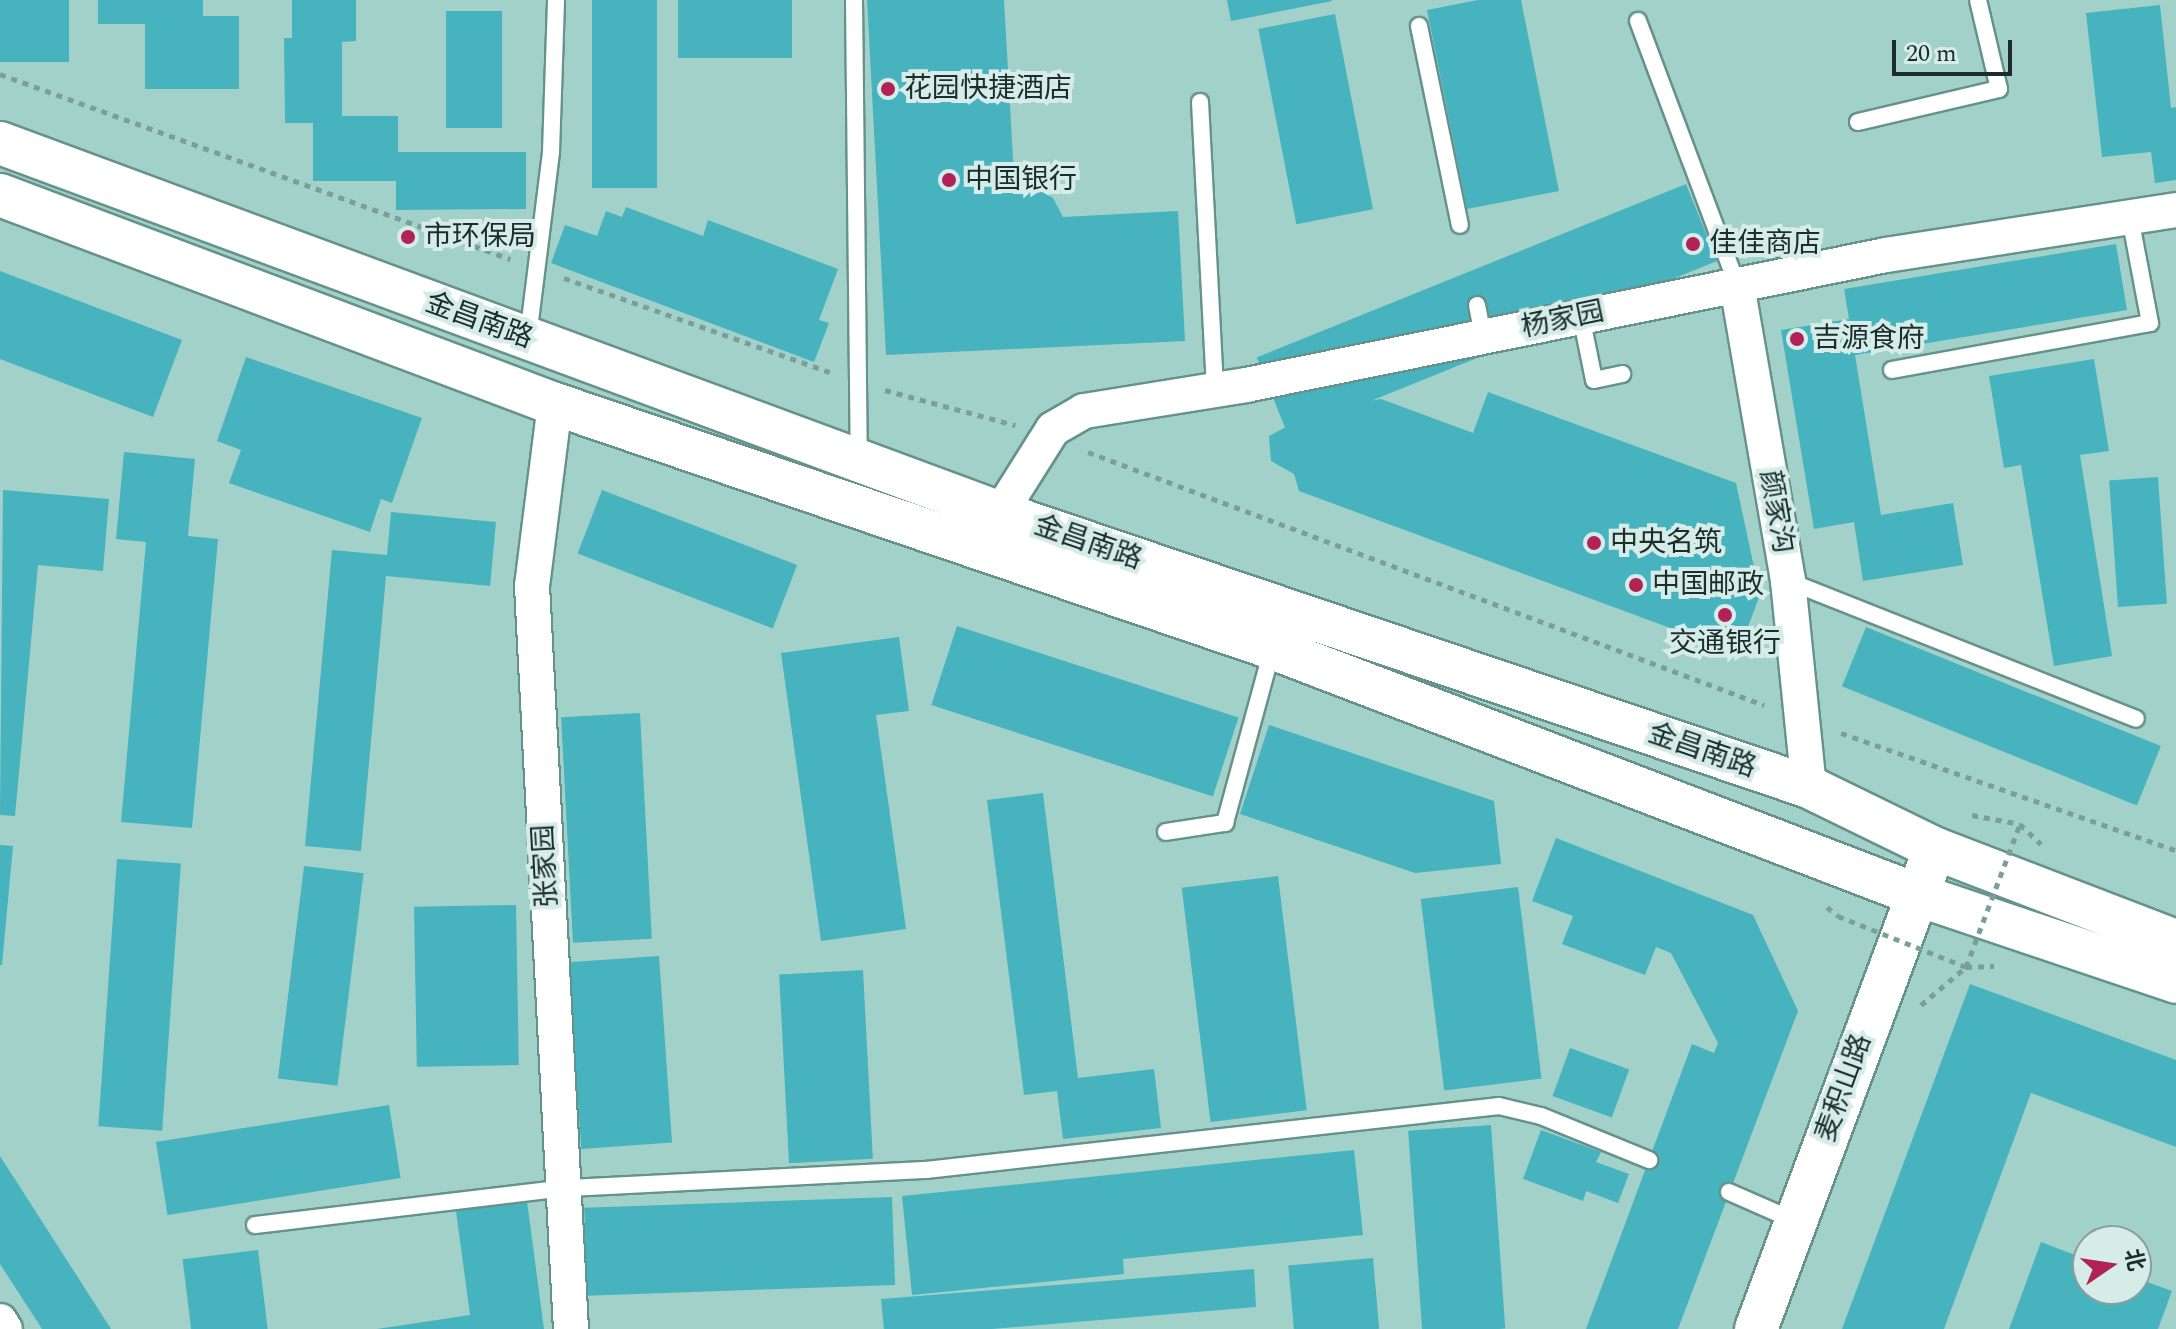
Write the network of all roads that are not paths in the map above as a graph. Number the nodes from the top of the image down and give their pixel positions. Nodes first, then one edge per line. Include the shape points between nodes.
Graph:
1 (556, 0) edge
2 (854, 0) edge
3 (1978, 0) edge
4 (1638, 21) dead end
5 (1419, 26) dead end
6 (1200, 102) dead end
7 (1858, 122) dead end
8 (0, 143) edge
9 (0, 195) edge
10 (2176, 210) edge
11 (2130, 217) junction
12 (1460, 225) dead end
13 (1737, 285) junction
14 (1581, 316) junction
15 (528, 339) junction
16 (1892, 370) dead end
17 (1622, 374) dead end
18 (1215, 390) junction
19 (555, 404) junction
20 (859, 461) junction
21 (1000, 513) junction
22 (1788, 581) junction
23 (1272, 648) junction
24 (2136, 719) dead end
25 (1809, 787) junction
26 (1166, 832) dead end
27 (1936, 849) junction
28 (1915, 894) junction
29 (2176, 941) edge
30 (2176, 982) edge
31 (1649, 1160) dead end
32 (567, 1188) junction
33 (1729, 1192) dead end
34 (1795, 1221) junction
35 (255, 1225) dead end
36 (0, 1321) edge
37 (5, 1329) edge
38 (571, 1329) edge
39 (1756, 1329) edge

1 - 15 lane via 551,152
2 - 20 lane
3 - 7 lane via 1999,89
4 - 13 lane
5 - 12 lane
6 - 18 lane
8 - 15 street, 金昌南路
9 - 19 street, 金昌南路
10 - 11 street, 杨家园
11 - 13 street, 杨家园
11 - 16 lane via 2150,323
13 - 14 street, 杨家园
13 - 22 street, 颜家沟
14 - 17 lane via 1594,380
14 - 18 street, 杨家园 via 1480,321
15 - 20 street, 金昌南路
18 - 21 street, 杨家园 via 1084,411 1050,435
19 - 23 street, 金昌南路
19 - 32 street, 张家园 via 532,586
20 - 21 street, 金昌南路
21 - 25 street, 金昌南路
22 - 24 lane
22 - 25 street, 颜家沟
23 - 26 lane via 1225,823
23 - 28 street, 金昌南路
25 - 27 street, 金昌南路
27 - 28 street, 麦积山路
27 - 29 street, 金昌南路
28 - 30 street, 金昌南路
28 - 34 street, 麦积山路
31 - 32 lane via 1541,1116 1499,1106 926,1170
32 - 35 lane
32 - 38 street, 张家园
33 - 34 lane
34 - 39 street, 麦积山路
36 - 37 street

